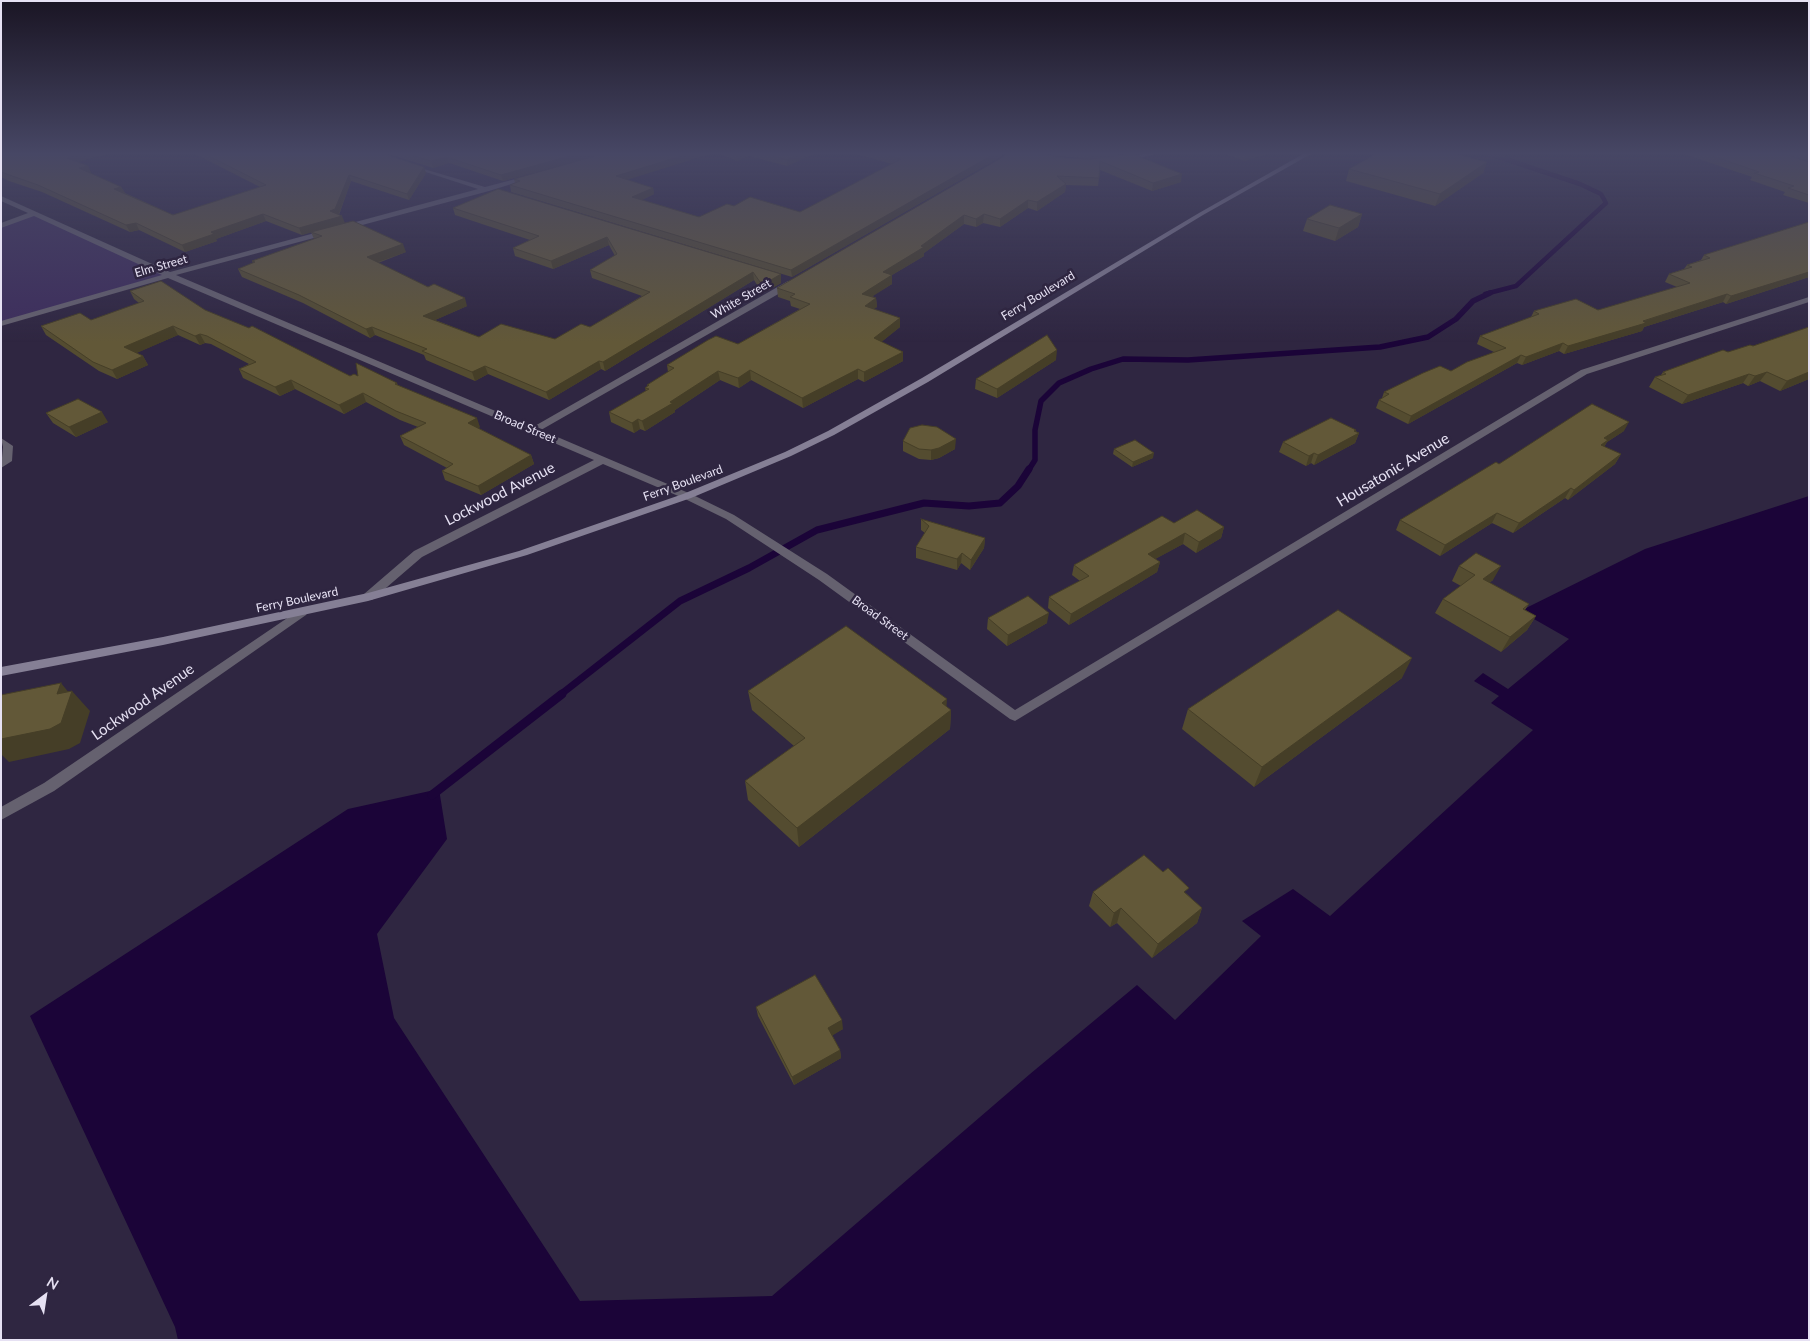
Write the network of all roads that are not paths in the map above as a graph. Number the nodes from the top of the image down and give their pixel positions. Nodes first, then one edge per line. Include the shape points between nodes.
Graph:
1 (25, 217) edge
2 (42, 217) edge
3 (386, 217) edge
4 (1197, 217) edge
5 (1, 226) edge
6 (169, 276) junction
7 (802, 277) edge
8 (780, 278) edge
9 (794, 282) junction
10 (1809, 299) edge
11 (1, 324) edge
12 (533, 431) junction
13 (1, 441) edge
14 (602, 460) junction
15 (1, 465) edge
16 (687, 496) junction
17 (368, 597) junction
18 (302, 612) junction
19 (1, 672) edge
20 (1015, 716) joint
21 (1, 814) edge

1 - 5 street
2 - 6 street, Broad Street
3 - 6 street, Elm Street
4 - 16 main road, Ferry Boulevard via 832,433
6 - 11 street, Elm Street
6 - 12 street, Broad Street
7 - 9 street, White Street
8 - 9 street
9 - 12 street, White Street
10 - 20 street, Housatonic Avenue via 1584,372
12 - 14 street, Broad Street
13 - 15 street via 8,446 7,461
14 - 16 street, Broad Street
14 - 17 street, Lockwood Avenue via 418,554
16 - 17 main road, Ferry Boulevard via 523,553
16 - 20 street, Broad Street via 730,517 823,577
17 - 18 main road, Ferry Boulevard
18 - 19 main road, Ferry Boulevard
18 - 21 street, Lockwood Avenue via 48,787

